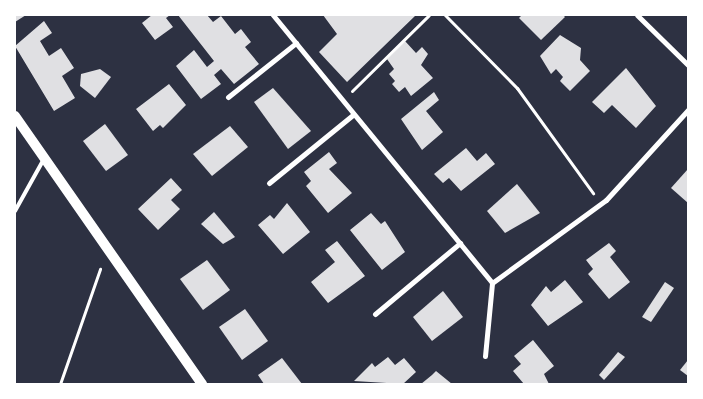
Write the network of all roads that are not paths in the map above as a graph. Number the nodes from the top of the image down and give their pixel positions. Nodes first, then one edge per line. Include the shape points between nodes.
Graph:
1 (273, 15) edge
2 (637, 15) edge
3 (296, 43) junction
4 (688, 65) edge
5 (228, 96) dead end
6 (688, 110) edge
7 (354, 114) junction
8 (15, 116) edge
9 (44, 159) junction
10 (269, 183) dead end
11 (15, 211) edge
12 (460, 244) junction
13 (492, 283) junction
14 (375, 314) dead end
15 (485, 356) dead end
16 (202, 384) edge

1 - 3 street
2 - 4 street
3 - 5 street
3 - 7 street
6 - 13 street via 601,204
7 - 10 street
7 - 12 street
8 - 9 main road
9 - 11 lane
9 - 16 main road
12 - 13 street
12 - 14 street
13 - 15 street

